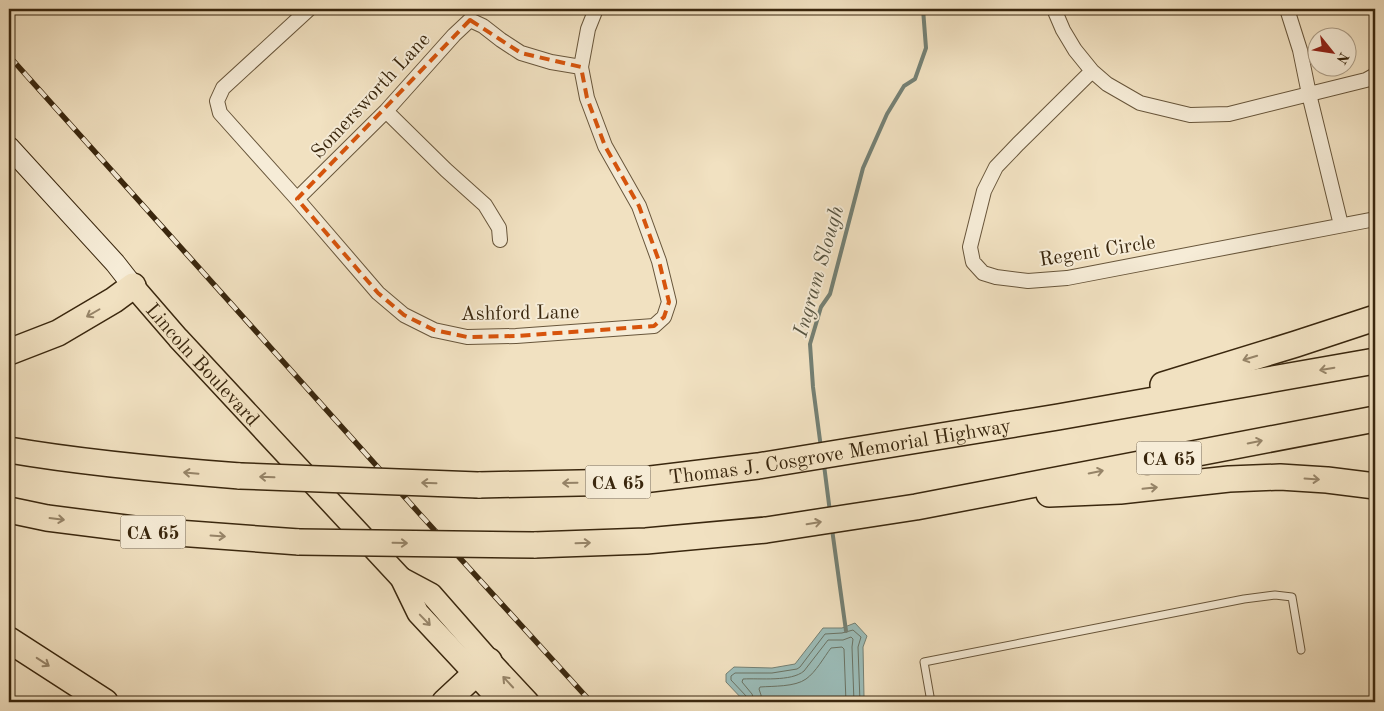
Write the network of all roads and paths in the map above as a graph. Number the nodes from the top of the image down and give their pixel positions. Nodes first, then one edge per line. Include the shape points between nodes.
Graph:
1 (309, 9) edge
2 (596, 9) edge
3 (1054, 9) edge
4 (1287, 9) edge
5 (581, 67) junction
6 (1092, 71) junction
7 (1375, 75) edge
8 (1309, 94) junction
9 (386, 111) junction
10 (9, 147) edge
11 (297, 199) junction
12 (1375, 219) edge
13 (1341, 225) junction
14 (500, 240) dead end
15 (134, 286) junction
16 (1375, 318) edge
17 (9, 352) edge
18 (1375, 360) edge
19 (1058, 417) junction
20 (1375, 419) edge
21 (9, 450) edge
22 (1375, 486) edge
23 (962, 498) junction
24 (9, 510) edge
25 (9, 640) edge
26 (1301, 650) dead end
27 (482, 668) junction
28 (106, 702) edge
29 (445, 702) edge
30 (501, 702) edge
31 (528, 702) edge
32 (931, 702) edge

1 - 11 street, Ashford Lane via 223,88 217,101 220,112
2 - 5 street, Ashford Lane via 588,29
3 - 6 street via 1075,50
4 - 8 street
5 - 9 street, Somersworth Lane via 521,53 470,20
5 - 11 street, Ashford Lane via 587,98 605,146 639,206 660,261 670,302 664,317 654,326 477,337 434,330 404,314 378,293
6 - 8 street via 1140,103 1190,115 1229,114
6 - 13 street, Regent Circle via 996,167 984,192 970,247 973,262 983,273 1028,281 1067,278
7 - 8 street
8 - 13 street
9 - 11 street, Somersworth Lane
9 - 14 street via 485,205 499,228
10 - 15 main road, Lincoln Boulevard
12 - 13 street, Regent Circle
15 -> 17 highway via 58,333
15 - 27 main road, Lincoln Boulevard via 178,338 401,578 418,613 462,659
16 -> 19 highway
18 -> 19 highway, Thomas J. Cosgrove Memorial Highway / CA 65
19 -> 21 highway, Thomas J. Cosgrove Memorial Highway / CA 65, bridge via 758,466 626,482 478,484 240,476 147,469
23 -> 20 highway, CA 65
23 -> 22 highway via 1120,491 1280,477
24 -> 23 highway, CA 65, bridge via 150,531 299,542 534,545 646,541 766,530
25 -> 28 highway
26 - 32 lane via 1292,597 1275,595 1244,599 924,662
27 - 29 highway
27 - 30 main road, Lincoln Boulevard
31 -> 27 main road, Lincoln Boulevard

